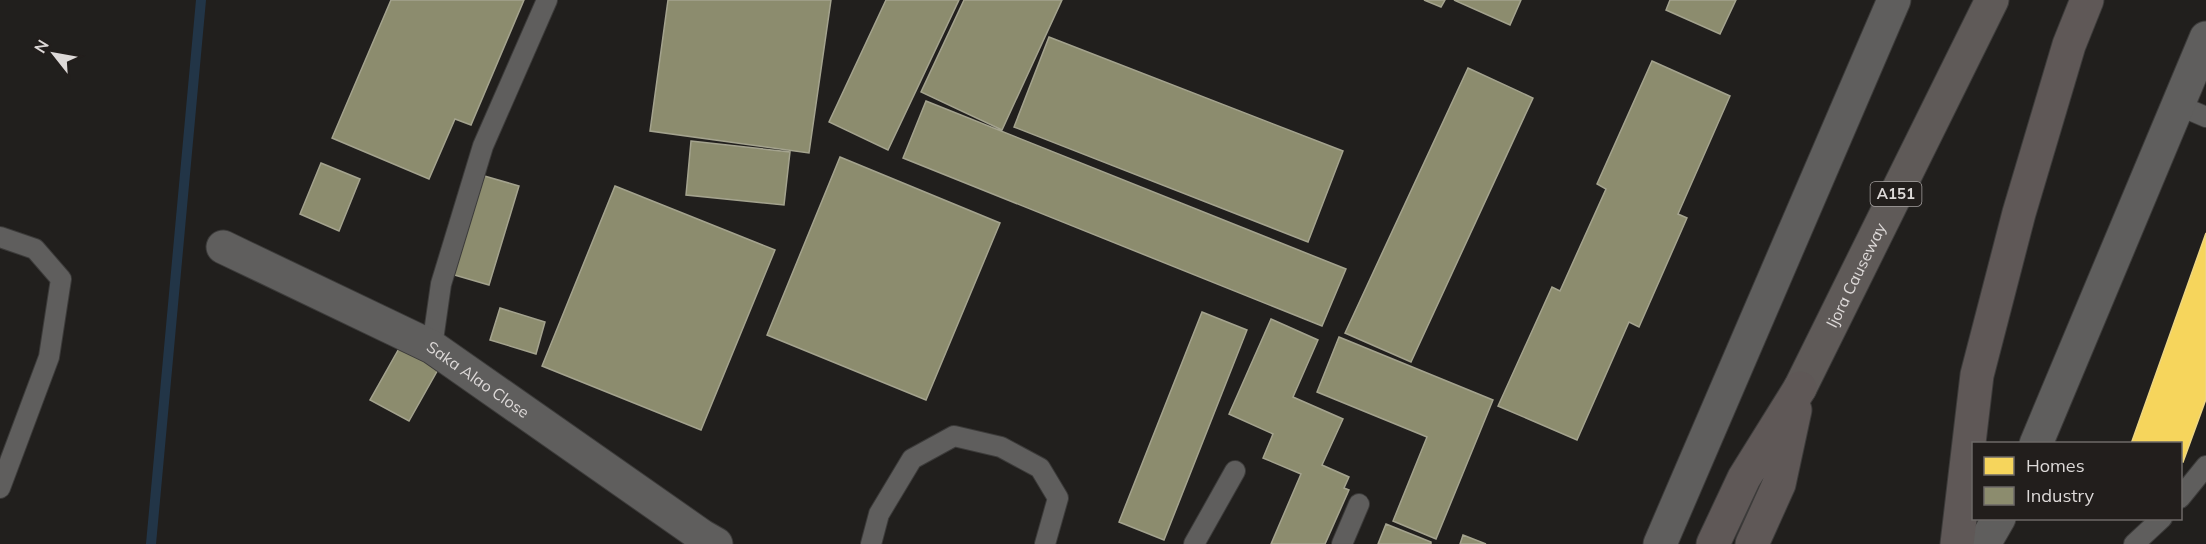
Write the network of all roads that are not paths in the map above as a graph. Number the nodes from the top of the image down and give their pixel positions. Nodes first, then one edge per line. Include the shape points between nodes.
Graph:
1 (547, 0) edge
2 (1894, 0) edge
3 (1992, 0) edge
4 (2087, 0) edge
5 (2206, 38) edge
6 (2192, 111) edge
7 (0, 237) edge
8 (223, 247) dead end
9 (432, 347) junction
10 (1800, 388) junction
11 (2037, 442) edge
12 (2206, 466) edge
13 (1235, 471) dead end
14 (0, 488) edge
15 (2182, 497) edge
16 (1359, 504) dead end
17 (1998, 520) edge
18 (2161, 520) edge
19 (705, 541) edge
20 (871, 544) edge
21 (1045, 544) edge
22 (1194, 544) edge
23 (1342, 544) edge
24 (1660, 544) edge
25 (1713, 544) edge
26 (1752, 544) edge
27 (1957, 544) edge
28 (1984, 544) edge
29 (2134, 544) edge

1 - 9 lane via 483,146 441,284
2 - 24 street
3 - 10 main road, Ijora Causeway / A151
4 - 27 highway via 2069,45 2019,213 1977,375
5 - 6 street
6 - 11 street
7 - 14 lane via 35,249 61,279 49,357
8 - 9 street, Saka Alao Close
9 - 19 street, Saka Alao Close
10 - 25 highway via 1744,477
10 - 26 highway via 1779,483
12 - 15 lane
13 - 22 lane
16 - 23 lane
17 - 28 street
18 - 29 lane
20 - 21 lane via 879,514 912,459 954,436 1001,447 1040,468 1058,498

